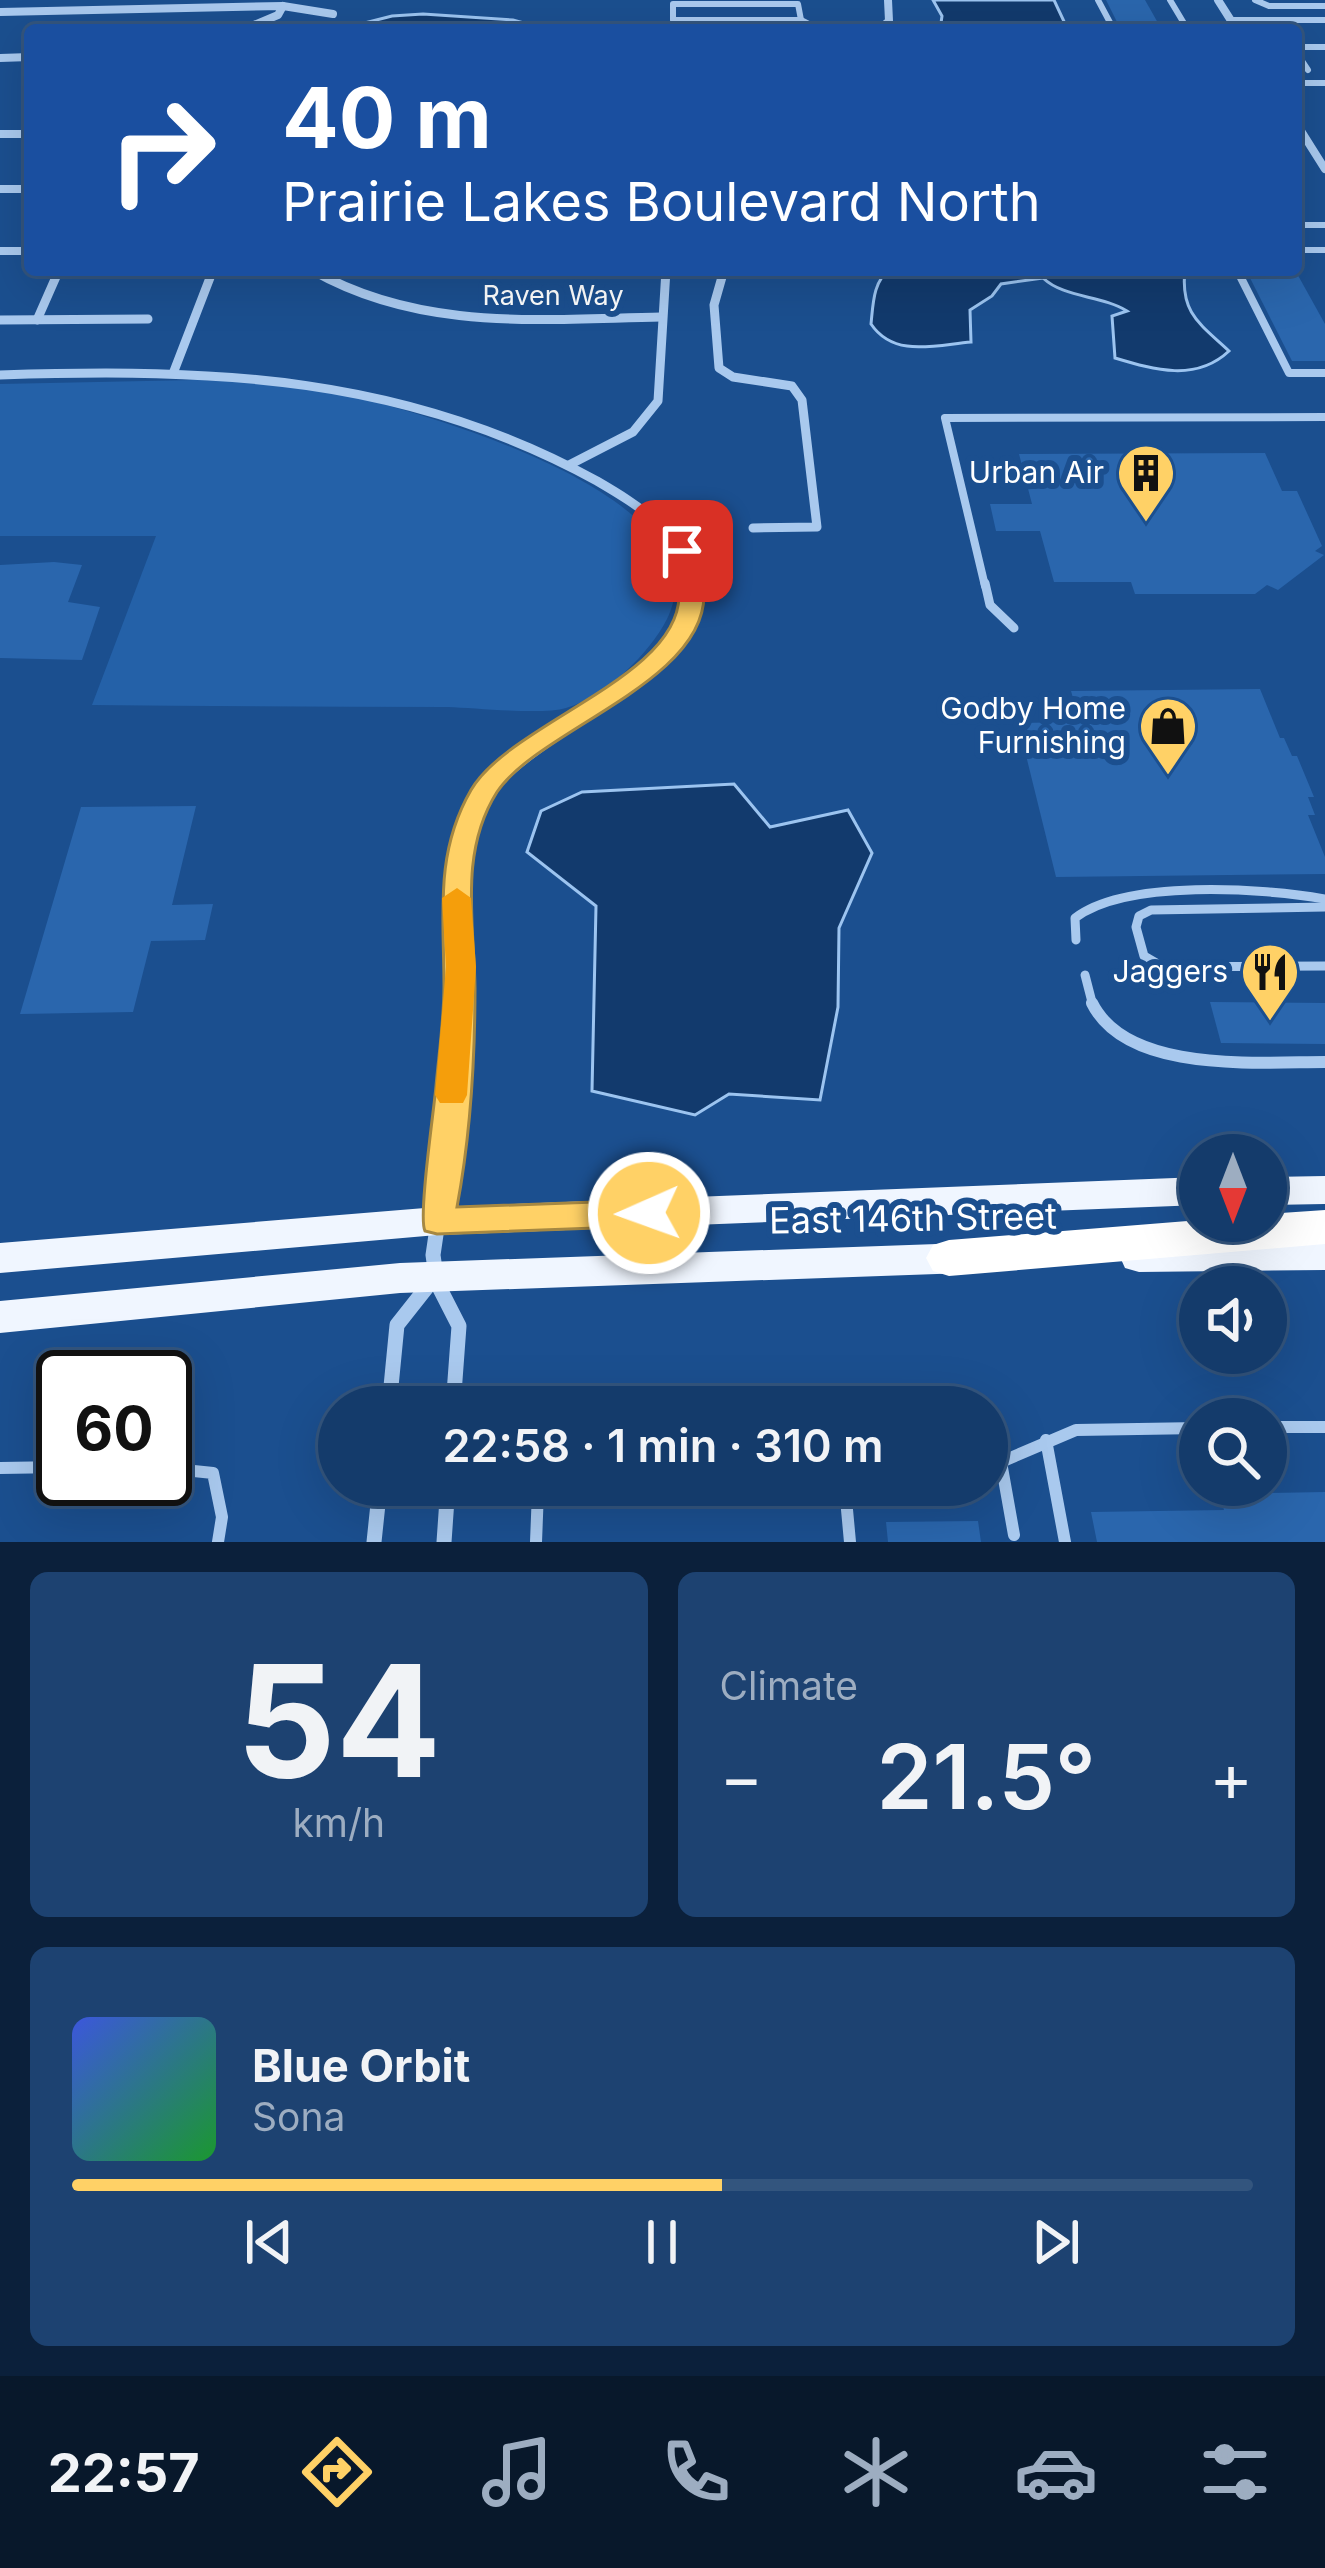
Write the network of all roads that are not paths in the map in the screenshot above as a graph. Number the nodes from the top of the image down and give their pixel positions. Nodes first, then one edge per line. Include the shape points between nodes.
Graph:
1 (85, 0) edge
2 (1218, 0) edge
3 (1255, 0) edge
4 (203, 3) edge
5 (284, 6) junction
6 (1325, 6) edge
7 (82, 11) junction
8 (0, 12) edge
9 (333, 14) dead end
10 (801, 20) junction
11 (1230, 20) junction
12 (1325, 20) edge
13 (256, 24) edge
14 (809, 24) edge
15 (1233, 24) edge
16 (1302, 59) edge
17 (1321, 83) edge
18 (1302, 133) edge
19 (1325, 169) edge
20 (56, 276) edge
21 (211, 276) edge
22 (322, 276) edge
23 (665, 276) edge
24 (722, 276) edge
25 (1240, 276) edge
26 (661, 317) junction
27 (148, 319) dead end
28 (0, 320) edge
29 (38, 320) junction
30 (174, 371) junction
31 (1325, 373) edge
32 (0, 375) edge
33 (1325, 416) edge
34 (569, 466) junction
35 (753, 528) dead end
36 (1014, 628) dead end
37 (1325, 903) edge
38 (1076, 940) dead end
39 (1325, 967) edge
40 (1085, 975) dead end
41 (1325, 1062) edge
42 (1325, 1190) edge
43 (1287, 1191) edge
44 (1179, 1192) edge
45 (437, 1221) junction
46 (1325, 1227) edge
47 (1325, 1255) edge
48 (0, 1258) edge
49 (949, 1258) junction
50 (435, 1277) junction
51 (0, 1317) edge
52 (391, 1386) edge
53 (454, 1386) edge
54 (1287, 1427) edge
55 (1325, 1427) edge
56 (1179, 1428) edge
57 (1046, 1440) junction
58 (1008, 1456) edge
59 (36, 1467) edge
60 (0, 1468) edge
61 (192, 1471) edge
62 (378, 1506) edge
63 (447, 1506) edge
64 (537, 1506) edge
65 (847, 1506) edge
66 (1006, 1506) edge
67 (1014, 1535) dead end
68 (218, 1542) edge
69 (374, 1542) edge
70 (444, 1542) edge
71 (536, 1542) edge
72 (850, 1542) edge
73 (1065, 1542) edge

1 - 7 lane
2 - 11 street
3 - 6 lane
4 - 5 street
4 - 7 street
5 - 9 street via 322,6
5 - 13 street
7 - 8 street
10 - 10 lane via 674,20 673,4 798,4
10 - 14 lane
11 - 12 lane
11 - 15 street
16 - 17 lane
18 - 19 street
20 - 29 street
21 - 30 street
22 - 26 street, Raven Way via 391,309
23 - 26 street
24 - 35 street via 712,317 718,368 792,386 802,400 817,527
25 - 31 lane via 1289,373
26 - 34 street via 658,401 633,432
27 - 29 street
28 - 29 street
30 - 32 street
30 - 34 street via 267,374 373,391 504,433
33 - 36 lane via 945,418 990,605
34 - 45 street via 665,528 688,567 692,598 682,628 655,663 507,765 468,820 457,867 461,967
37 - 38 lane via 1291,894 1110,898 1075,918
37 - 39 lane via 1151,910 1136,927 1144,956 1163,967
40 - 41 lane via 1096,1010 1177,1058
42 - 43 main road
44 - 45 main road, East 146th Street
45 - 48 main road, East 146th Street
45 - 50 street
46 - 49 highway
47 - 49 main road, East 146th Street
49 - 50 main road, East 146th Street
50 - 51 main road, East 146th Street
50 - 52 street via 397,1325
50 - 53 street via 459,1323
54 - 55 lane
56 - 57 lane via 1076,1430
57 - 58 lane
57 - 73 lane
59 - 60 lane
61 - 68 lane via 213,1473
62 - 69 street
63 - 70 street
64 - 71 lane
65 - 72 lane
66 - 67 lane

